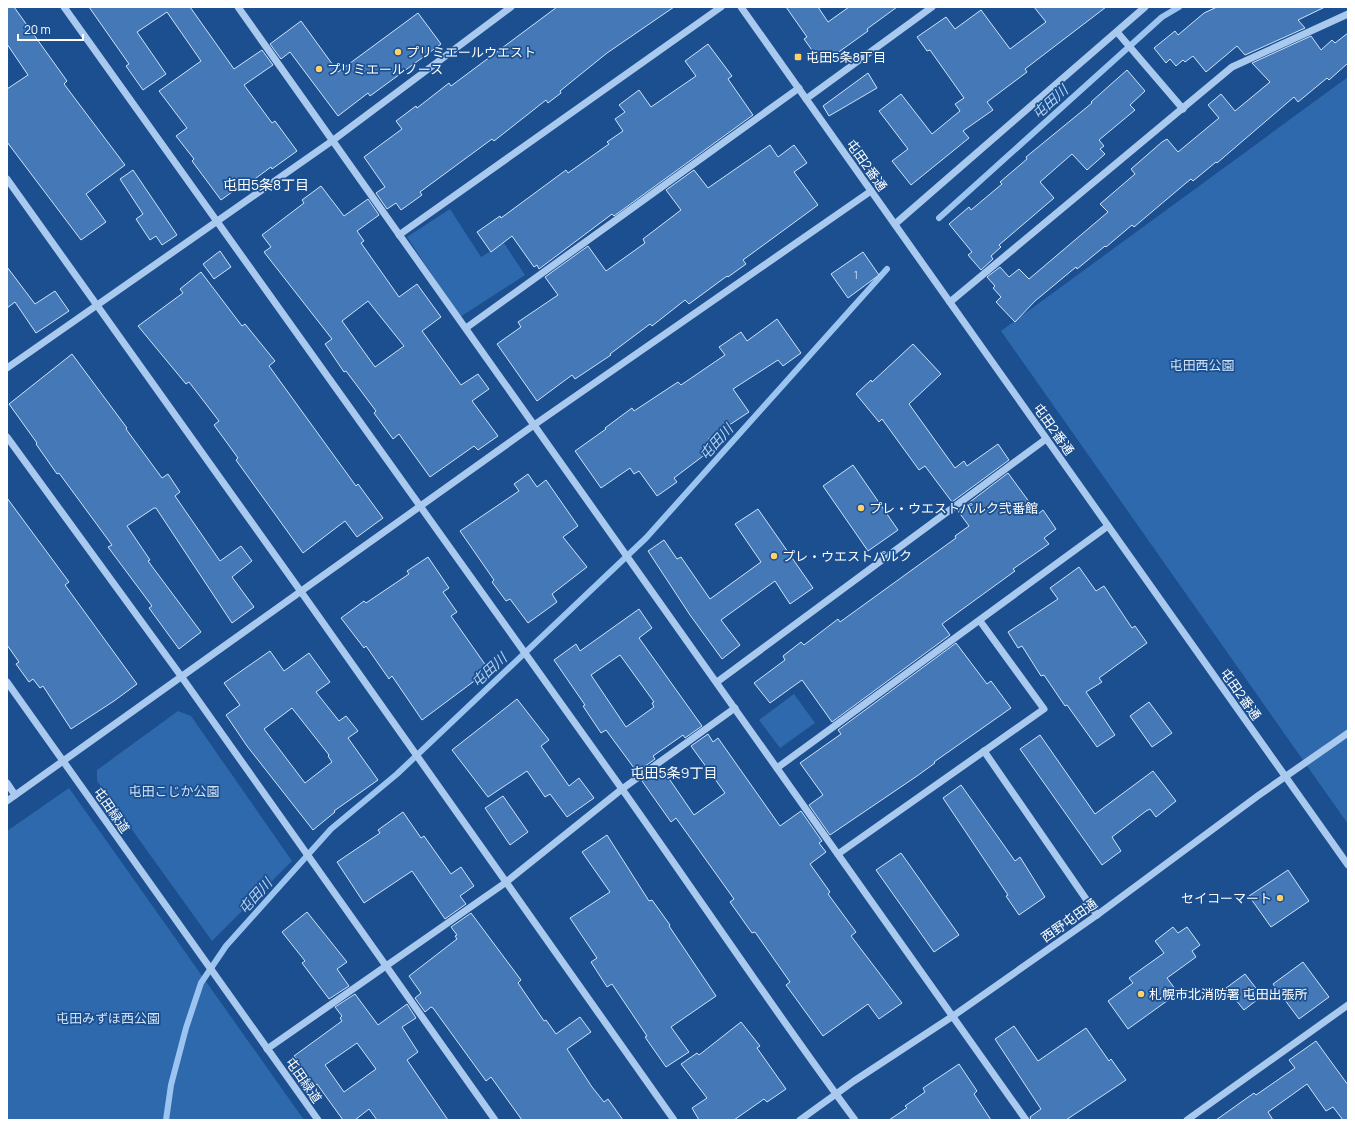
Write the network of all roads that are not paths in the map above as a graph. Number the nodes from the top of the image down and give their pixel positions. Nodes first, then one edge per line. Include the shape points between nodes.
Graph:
1 (64, 7) edge
2 (238, 7) edge
3 (511, 7) edge
4 (721, 7) edge
5 (742, 7) edge
6 (932, 7) edge
7 (1145, 7) edge
8 (1348, 14) edge
9 (1117, 32) junction
10 (799, 88) junction
11 (806, 99) junction
12 (1183, 109) junction
13 (332, 141) junction
14 (7, 179) edge
15 (871, 191) junction
16 (216, 223) junction
17 (895, 224) junction
18 (399, 235) junction
19 (950, 302) junction
20 (97, 306) junction
21 (466, 328) junction
22 (7, 368) edge
23 (534, 425) junction
24 (7, 436) edge
25 (1046, 439) junction
26 (420, 506) junction
27 (1108, 526) junction
28 (301, 592) junction
29 (980, 621) junction
30 (180, 676) junction
31 (7, 682) edge
32 (717, 682) junction
33 (735, 708) junction
34 (1348, 733) edge
35 (984, 751) junction
36 (63, 761) junction
37 (777, 768) junction
38 (1285, 776) junction
39 (7, 783) edge
40 (622, 789) junction
41 (15, 795) junction
42 (7, 801) edge
43 (838, 854) junction
44 (1348, 864) edge
45 (506, 883) junction
46 (1097, 915) junction
47 (386, 966) junction
48 (1348, 1005) edge
49 (953, 1016) junction
50 (267, 1049) junction
51 (835, 1094) junction
52 (318, 1120) edge
53 (496, 1120) edge
54 (674, 1120) edge
55 (800, 1120) edge
56 (855, 1120) edge
57 (1026, 1120) edge
58 (1188, 1120) edge

1 - 16 street
2 - 13 street
3 - 13 street
4 - 18 street
5 - 10 street, 屯田2番通
6 - 11 street
7 - 9 street
8 - 12 street via 1232,67
9 - 12 street
9 - 17 street
10 - 11 street, 屯田2番通
10 - 21 street
11 - 15 street, 屯田2番通
12 - 19 street
13 - 16 street
13 - 18 street
14 - 20 street
15 - 17 street, 屯田2番通
15 - 23 street
16 - 20 street
16 - 26 street
17 - 19 street, 屯田2番通
18 - 21 street
19 - 25 street, 屯田2番通
20 - 22 street
20 - 28 street
21 - 23 street
23 - 26 street
23 - 32 street
24 - 30 street
25 - 27 street, 屯田2番通
25 - 32 street
26 - 28 street
26 - 40 street
27 - 29 street
27 - 38 street, 屯田2番通
28 - 30 street
28 - 45 street
29 - 35 street via 1044,709
29 - 37 street
30 - 36 street
30 - 47 street
31 - 36 street, 屯田緑道
32 - 33 street
33 - 37 street
33 - 40 street
34 - 38 street, 西野屯田通
35 - 43 street
35 - 46 street
36 - 41 street
36 - 50 street, 屯田緑道
37 - 43 street
38 - 44 street, 屯田2番通
38 - 46 street, 西野屯田通
39 - 41 street
40 - 45 street
40 - 51 street
41 - 42 street
43 - 49 street
45 - 47 street
45 - 54 street
46 - 49 street, 西野屯田通
47 - 50 street
47 - 53 street
48 - 58 street
49 - 51 street, 西野屯田通
49 - 57 street
50 - 52 street, 屯田緑道
51 - 55 street, 西野屯田通
51 - 56 street

